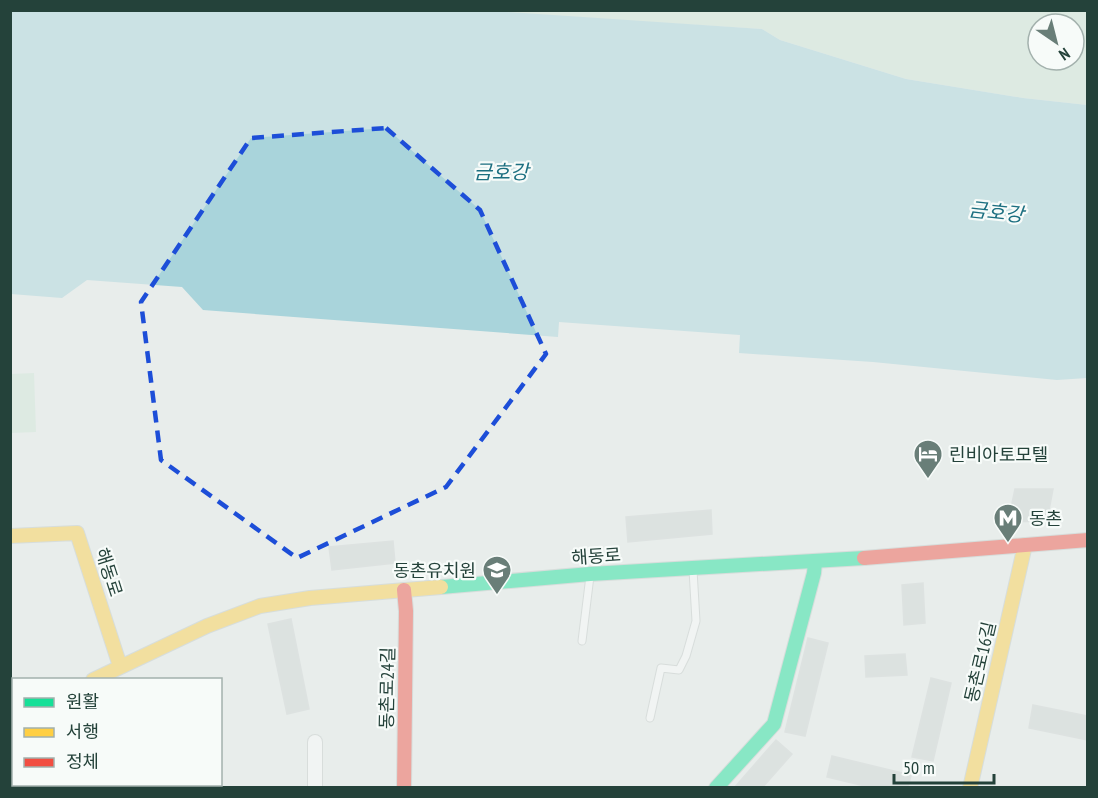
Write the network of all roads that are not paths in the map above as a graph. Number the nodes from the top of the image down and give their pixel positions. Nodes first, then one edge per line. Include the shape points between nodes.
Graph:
1 (10, 536) edge
2 (1088, 540) edge
3 (1025, 545) junction
4 (815, 562) junction
5 (693, 567) junction
6 (590, 574) junction
7 (404, 590) junction
8 (582, 641) dead end
9 (120, 666) junction
10 (97, 678) edge
11 (650, 718) dead end
12 (315, 742) dead end
13 (973, 787) edge
14 (315, 788) edge
15 (404, 788) edge
16 (716, 788) edge

1 - 9 street, 해동로 via 78,532
2 - 3 street, 해동로
3 - 4 street, 해동로
3 - 13 street, 동촌로16길
4 - 5 street, 해동로
4 - 16 street via 774,724
5 - 6 street, 해동로
5 - 11 lane via 694,630 679,670 661,668
6 - 7 street, 해동로
6 - 8 lane
7 - 9 street, 해동로 via 260,606
7 - 15 street, 동촌로24길
9 - 10 street, 해동로
12 - 14 street

